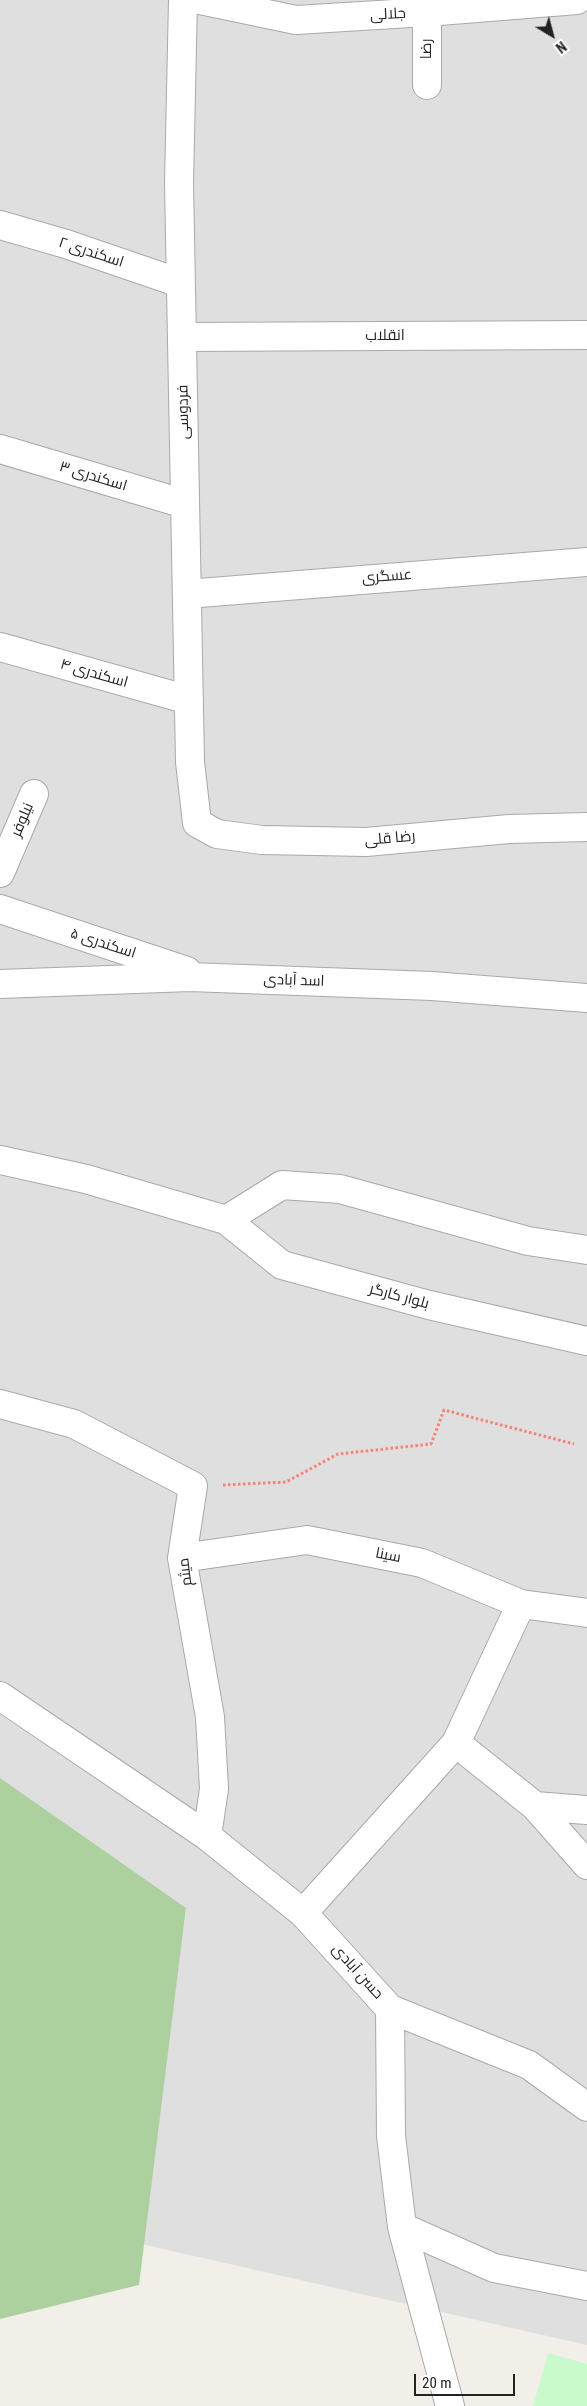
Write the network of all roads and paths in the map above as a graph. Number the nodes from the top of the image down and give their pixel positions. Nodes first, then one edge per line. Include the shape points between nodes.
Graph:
1 (183, 0) edge
2 (200, 0) edge
3 (562, 0) edge
4 (427, 12) junction
5 (427, 84) dead end
6 (0, 225) edge
7 (180, 283) junction
8 (587, 335) edge
9 (182, 337) junction
10 (0, 449) edge
11 (185, 504) junction
12 (587, 562) edge
13 (187, 594) junction
14 (0, 647) edge
15 (189, 700) junction
16 (34, 794) dead end
17 (196, 823) joint
18 (587, 827) edge
19 (0, 873) edge
20 (0, 910) edge
21 (207, 978) junction
22 (0, 984) edge
23 (587, 998) edge
24 (0, 1160) edge
25 (226, 1220) junction
26 (587, 1250) edge
27 (587, 1341) edge
28 (0, 1404) edge
29 (574, 1444) dead end
30 (193, 1486) junction
31 (182, 1558) junction
32 (521, 1604) junction
33 (587, 1613) edge
34 (0, 1696) edge
35 (456, 1743) junction
36 (535, 1806) junction
37 (587, 1810) edge
38 (207, 1836) junction
39 (587, 1865) edge
40 (303, 1913) junction
41 (390, 2009) junction
42 (587, 2106) edge
43 (402, 2227) junction
44 (587, 2286) edge
45 (450, 2406) edge

1 - 7 street, فردوسی
2 - 4 street, جلالی via 296,20
3 - 4 street, جلالی
4 - 5 street, رضا
6 - 7 street, اسکندری ۲
7 - 9 street, فردوسی
8 - 9 street, انقلاب
9 - 11 street, فردوسی
10 - 11 street, اسکندری ۳
11 - 13 street, فردوسی
12 - 13 street, عسگری
13 - 15 street, فردوسی
14 - 15 street, اسکندری ۴
15 - 17 street, فردوسی via 190,762
16 - 19 street, نیلوفر
17 - 18 street, رضا قلی via 217,834 262,840 366,842 509,829
20 - 21 street, اسکندری ۵
21 - 22 street, اسد آبادی
21 - 23 street, اسد آبادی via 432,986
24 - 25 street, بلوار کارگر via 86,1179
25 - 26 street via 282,1185 340,1189 528,1241
25 - 27 street, بلوار کارگر via 282,1265 428,1305
28 - 30 street via 74,1424
29 - 30 path via 444,1410 431,1444 338,1454 286,1482
30 - 31 street, میثم
31 - 32 street, سینا via 307,1540 422,1563
31 - 38 street, میثم via 210,1717 214,1789
32 - 33 street, سینا
32 - 35 street
34 - 38 street, حسن آبادی
35 - 36 street
35 - 40 street
36 - 37 street
36 - 39 street
38 - 40 street, حسن آبادی
40 - 41 street, حسن آبادی
41 - 42 street via 529,2065
41 - 43 street, حسن آبادی via 391,2136
43 - 44 street via 494,2268
43 - 45 street, حسن آبادی

